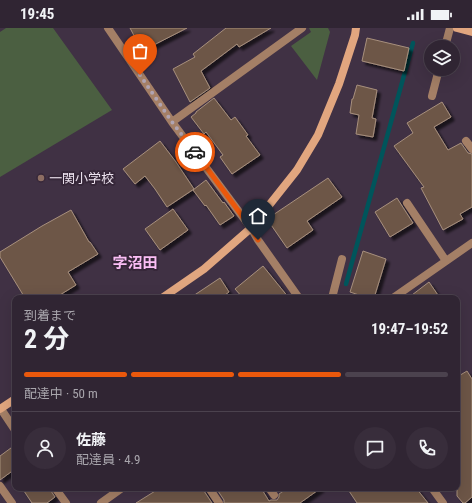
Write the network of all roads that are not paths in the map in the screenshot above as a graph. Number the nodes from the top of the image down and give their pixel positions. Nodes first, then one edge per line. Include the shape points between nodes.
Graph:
1 (108, 28) edge
2 (302, 28) edge
3 (356, 28) edge
4 (450, 28) edge
5 (457, 28) edge
6 (472, 32) edge
7 (447, 40) edge
8 (437, 76) edge
9 (432, 96) dead end
10 (172, 122) junction
11 (466, 141) dead end
12 (472, 149) edge
13 (407, 203) dead end
14 (251, 228) junction
15 (472, 243) edge
16 (342, 259) dead end
17 (446, 261) junction
18 (166, 295) edge
19 (296, 295) edge
20 (333, 295) edge
21 (397, 295) edge
22 (12, 401) edge
23 (1, 409) edge
24 (12, 426) edge
25 (0, 486) edge
26 (58, 491) edge
27 (118, 491) edge
28 (210, 491) edge
29 (271, 491) edge
30 (434, 491) edge
31 (274, 495) dead end
32 (12, 503) edge
33 (66, 503) edge
34 (101, 503) edge
35 (219, 503) edge
36 (443, 503) edge

1 - 10 street
2 - 10 street
3 - 14 street via 339,84 318,135 297,170
4 - 7 street
5 - 6 street
8 - 9 street
10 - 14 street
11 - 12 street
13 - 17 street
14 - 18 street via 204,268
14 - 19 street
15 - 17 street
16 - 20 street
17 - 21 street
22 - 23 street
23 - 24 street
25 - 32 street
26 - 33 street
27 - 34 street
28 - 35 street
29 - 31 street
30 - 36 street

